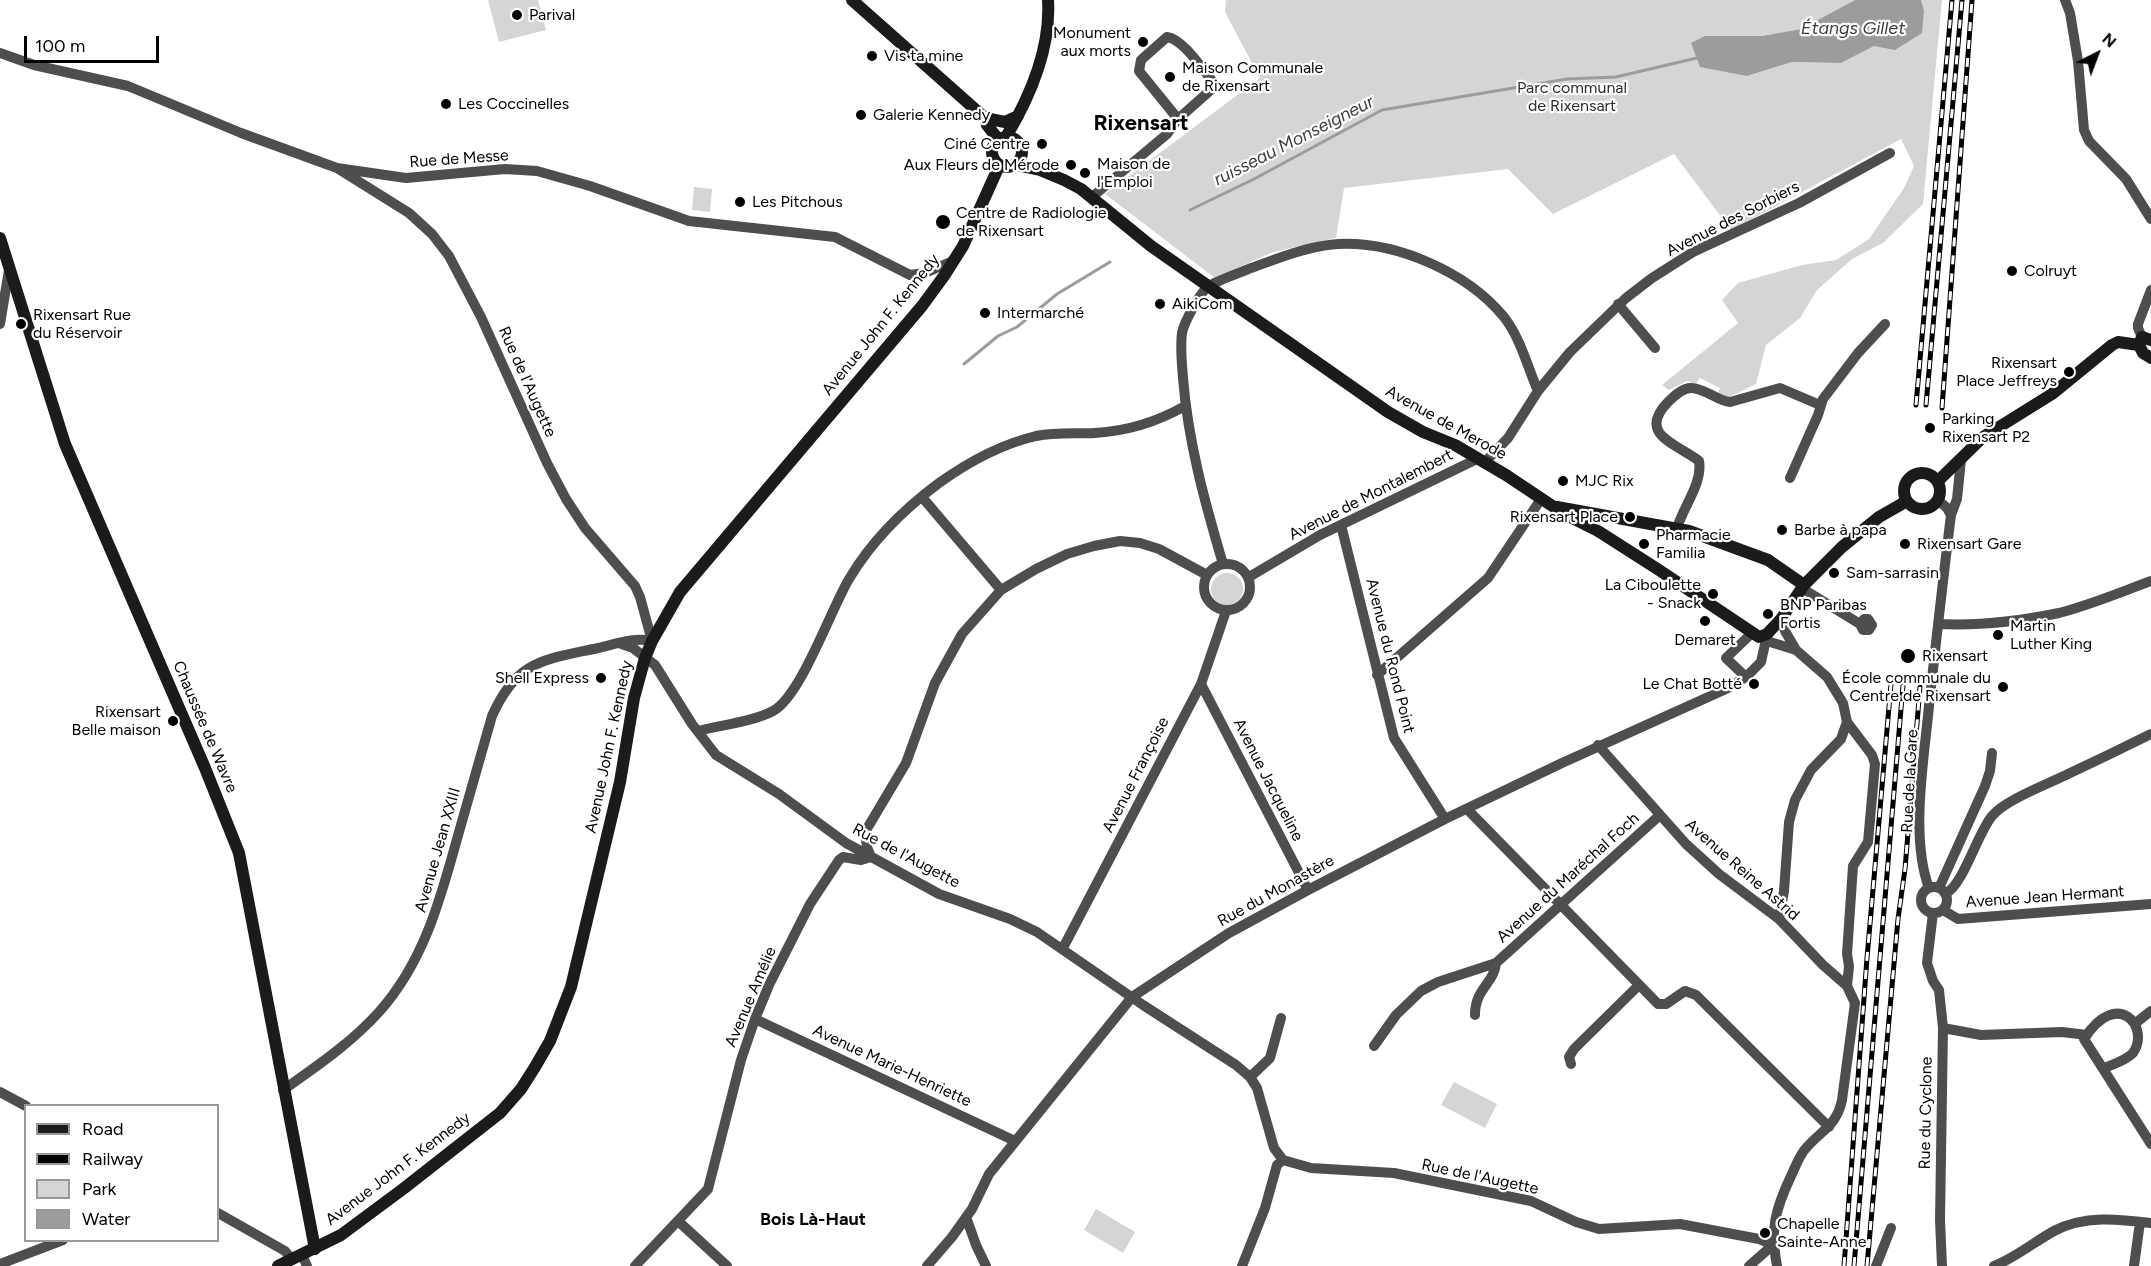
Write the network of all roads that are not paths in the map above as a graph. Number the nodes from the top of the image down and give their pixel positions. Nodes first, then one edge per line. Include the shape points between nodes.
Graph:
1 (852, 0) edge
2 (1048, 0) edge
3 (2065, 0) edge
4 (0, 53) edge
5 (1019, 115) junction
6 (985, 118) junction
7 (1178, 118) junction
8 (1002, 138) junction
9 (1890, 153) dead end
10 (1016, 165) junction
11 (999, 166) junction
12 (337, 168) junction
13 (1092, 197) junction
14 (2151, 219) edge
15 (0, 238) edge
16 (955, 260) junction
17 (9, 270) junction
18 (1208, 286) junction
19 (2151, 290) edge
20 (1618, 304) junction
21 (0, 324) edge
22 (1885, 324) dead end
23 (2146, 338) edge
24 (1655, 348) dead end
25 (2151, 358) edge
26 (1538, 391) junction
27 (1820, 405) junction
28 (1185, 406) junction
29 (1961, 460) junction
30 (1481, 461) junction
31 (1790, 478) dead end
32 (1938, 481) junction
33 (922, 497) junction
34 (1541, 499) junction
35 (1906, 501) junction
36 (1939, 501) junction
37 (1553, 506) junction
38 (1605, 515) junction
39 (1951, 515) junction
40 (1341, 525) junction
41 (1677, 528) junction
42 (1598, 531) junction
43 (1223, 564) junction
44 (1207, 575) junction
45 (1249, 577) junction
46 (2151, 581) edge
47 (1803, 587) junction
48 (1001, 590) junction
49 (1226, 611) junction
50 (1780, 619) junction
51 (1860, 624) dead end
52 (1938, 624) junction
53 (1752, 633) junction
54 (1767, 638) junction
55 (652, 640) junction
56 (619, 643) junction
57 (1796, 650) junction
58 (645, 658) junction
59 (1377, 675) junction
60 (1746, 677) junction
61 (1201, 684) junction
62 (1847, 722) junction
63 (698, 731) junction
64 (2151, 734) edge
65 (1598, 745) junction
66 (1992, 753) dead end
67 (1467, 809) junction
68 (1660, 815) junction
69 (1445, 819) junction
70 (871, 857) junction
71 (1308, 890) junction
72 (1938, 890) junction
73 (2151, 904) edge
74 (1560, 905) junction
75 (1938, 912) junction
76 (1779, 919) junction
77 (1063, 948) junction
78 (1496, 963) junction
79 (1638, 985) junction
80 (1847, 986) junction
81 (1132, 997) junction
82 (2151, 1011) edge
83 (1475, 1015) dead end
84 (1281, 1018) dead end
85 (755, 1019) junction
86 (2137, 1022) junction
87 (1943, 1028) junction
88 (2087, 1035) junction
89 (1374, 1046) dead end
90 (1571, 1064) dead end
91 (2104, 1068) junction
92 (1250, 1077) junction
93 (283, 1090) junction
94 (0, 1092) edge
95 (24, 1105) edge
96 (1829, 1127) junction
97 (1015, 1141) junction
98 (2151, 1144) edge
99 (1282, 1160) junction
100 (219, 1214) edge
101 (966, 1217) junction
102 (678, 1221) junction
103 (2146, 1222) edge
104 (1891, 1228) dead end
105 (58, 1242) edge
106 (1773, 1245) junction
107 (315, 1249) junction
108 (300, 1260) edge
109 (0, 1264) edge
110 (278, 1266) edge
111 (635, 1266) edge
112 (727, 1266) edge
113 (927, 1266) edge
114 (986, 1266) edge
115 (1242, 1266) edge
116 (1749, 1266) edge
117 (1778, 1266) edge
118 (1876, 1266) edge
119 (1942, 1266) edge
120 (1994, 1266) edge
121 (2134, 1266) edge

1 - 6 street
2 - 5 street via 1042,55
3 - 14 street via 2077,52 2084,130 2089,141 2126,179
4 - 12 street, Rue de Messe via 34,65 128,86
5 - 6 street via 1005,122
5 - 8 street
6 - 8 street via 987,125
7 - 7 street via 1139,71 1141,60 1167,37 1181,43 1213,82 1213,88
7 - 13 street via 1167,134
8 - 10 street via 1019,141 1023,154
8 - 11 street via 993,145 992,155
9 - 20 street, Avenue des Sorbiers via 1799,203 1693,252
10 - 11 street
10 - 13 street, Avenue de Merode via 1064,180
11 - 16 street, Avenue John F. Kennedy
12 - 16 street, Rue de Messe via 406,178 505,169 537,171 689,221 834,237 910,275
12 - 55 street, Rue de l'Augette via 410,213 449,256 553,476 585,528 634,586
13 - 18 street, Avenue de Merode
15 - 17 street, Chaussée de Wavre
16 - 55 street, Avenue John F. Kennedy via 922,306 680,592
17 - 21 street
17 - 93 street, Chaussée de Wavre via 65,444 239,853
18 - 26 street via 1316,247 1350,244 1400,252 1426,261 1472,288 1504,317 1516,335
18 - 28 street via 1187,318 1182,334
18 - 30 street, Avenue de Merode via 1388,412
19 - 23 street via 2138,324
20 - 24 street
20 - 26 street, Avenue des Sorbiers
22 - 27 street via 1841,374
23 - 25 street via 2143,353
23 - 29 street via 2112,345 2052,394 1990,432
26 - 30 street, Avenue des Sorbiers via 1508,438
27 - 31 street
27 - 41 street via 1780,388 1730,402 1688,388 1670,400 1657,414 1658,430 1668,442 1699,461 1701,472
28 - 33 street via 1137,427 1036,436 1006,446 939,483
28 - 43 street via 1198,477
29 - 32 street
29 - 39 street, Rue de la Gare via 1957,499
30 - 34 street, Avenue de Merode
30 - 40 street, Avenue de Montalembert
32 - 35 street via 1924,472 1911,477 1905,487
32 - 36 street
33 - 48 street
33 - 63 street via 896,520 851,576 786,700 759,716
34 - 37 street, Avenue de Merode
34 - 59 street via 1488,578
35 - 36 street via 1922,509
35 - 47 street via 1860,531
36 - 39 street
37 - 38 street
37 - 42 street, Avenue de Merode
38 - 41 street
38 - 42 street via 1598,523
39 - 52 street, Rue de la Gare
40 - 45 street, Avenue de Montalembert
40 - 59 street, Avenue du Rond Point
41 - 47 street via 1768,560
42 - 53 street, Avenue de Merode
43 - 44 street
43 - 45 street via 1236,566
44 - 48 street via 1159,549 1120,541 1067,554
44 - 49 street via 1207,598
45 - 49 street via 1249,596 1237,609
46 - 52 street via 2060,612 1976,624
47 - 50 street
47 - 51 street
48 - 70 street via 962,634 934,683 906,763 865,832
49 - 61 street, Avenue Françoise
50 - 54 street
50 - 57 street
52 - 72 street, Rue de la Gare via 1920,819 1924,872
53 - 54 street, Avenue de Merode
53 - 60 street via 1725,658
54 - 57 street
54 - 60 street via 1761,662
55 - 56 street, Avenue Jean XXIII
55 - 58 street, Avenue John F. Kennedy
56 - 58 street
56 - 93 street, Avenue Jean XXIII via 533,665 501,695 435,916 415,962 366,1026 335,1054
57 - 62 street via 1827,677 1843,703
58 - 63 street, Rue de l'Augette via 656,665
58 - 107 street, Avenue John F. Kennedy via 571,987 550,1041 521,1089 500,1113 370,1215
59 - 69 street, Avenue du Rond Point via 1394,738
60 - 65 street, Rue du Monastère
61 - 71 street, Avenue Jacqueline
61 - 77 street, Avenue Françoise
62 - 76 street via 1841,739 1811,770 1795,800 1786,842
62 - 80 street via 1872,754 1875,764 1868,842 1853,866
63 - 70 street, Rue de l'Augette via 716,755
64 - 72 street via 1997,811 1982,831 1951,892
65 - 67 street, Rue du Monastère
65 - 68 street, Avenue Reine Astrid
66 - 72 street via 1986,786
67 - 69 street, Rue du Monastère
67 - 74 street
68 - 74 street, Avenue du Maréchal Foch
68 - 76 street, Avenue Reine Astrid via 1702,859
69 - 71 street, Rue du Monastère
70 - 77 street, Rue de l'Augette via 939,894 1010,919
70 - 85 street, Avenue Amélie via 839,860 810,904
71 - 81 street, Rue du Monastère via 1229,933
72 - 75 street via 1947,902
72 - 75 street via 1925,891 1922,902 1928,912
73 - 75 street, Avenue Jean Hermant via 1958,918
74 - 78 street, Avenue du Maréchal Foch
74 - 79 street
75 - 87 street, Rue du Cyclone via 1927,963 1939,990
76 - 80 street, Avenue Reine Astrid
77 - 81 street, Rue de l'Augette
78 - 83 street, Avenue du Maréchal Foch via 1475,1002
78 - 89 street, Avenue du Maréchal Foch via 1421,991 1396,1015
79 - 90 street via 1574,1049
79 - 96 street via 1661,1005 1685,991 1696,994
80 - 96 street via 1854,998 1853,1018 1840,1109
81 - 92 street, Rue de l'Augette
81 - 97 street, Rue du Monastère
82 - 86 street
84 - 92 street via 1270,1058
85 - 97 street, Avenue Marie-Henriette
85 - 102 street, Avenue Amélie via 708,1189
86 - 88 street via 2122,1013 2113,1014 2100,1020
86 - 91 street via 2141,1038 2136,1049
87 - 88 street via 1982,1035
87 - 119 street, Rue du Cyclone
88 - 91 street via 2084,1039
91 - 98 street
92 - 99 street, Rue de l'Augette via 1262,1100 1274,1148
93 - 107 street, Chaussée de Wavre
94 - 95 street
96 - 106 street via 1802,1153 1779,1200
97 - 101 street, Rue du Monastère via 988,1174
99 - 106 street, Rue de l'Augette via 1311,1168 1394,1173 1531,1201 1599,1229 1680,1224
99 - 115 street
100 - 108 street
101 - 113 street, Rue du Monastère
101 - 114 street
102 - 111 street
102 - 112 street
103 - 120 street via 2073,1223
103 - 121 street
104 - 118 street
105 - 109 street
106 - 116 street
106 - 117 street
107 - 108 street, Avenue John F. Kennedy
108 - 110 street, Avenue John F. Kennedy

